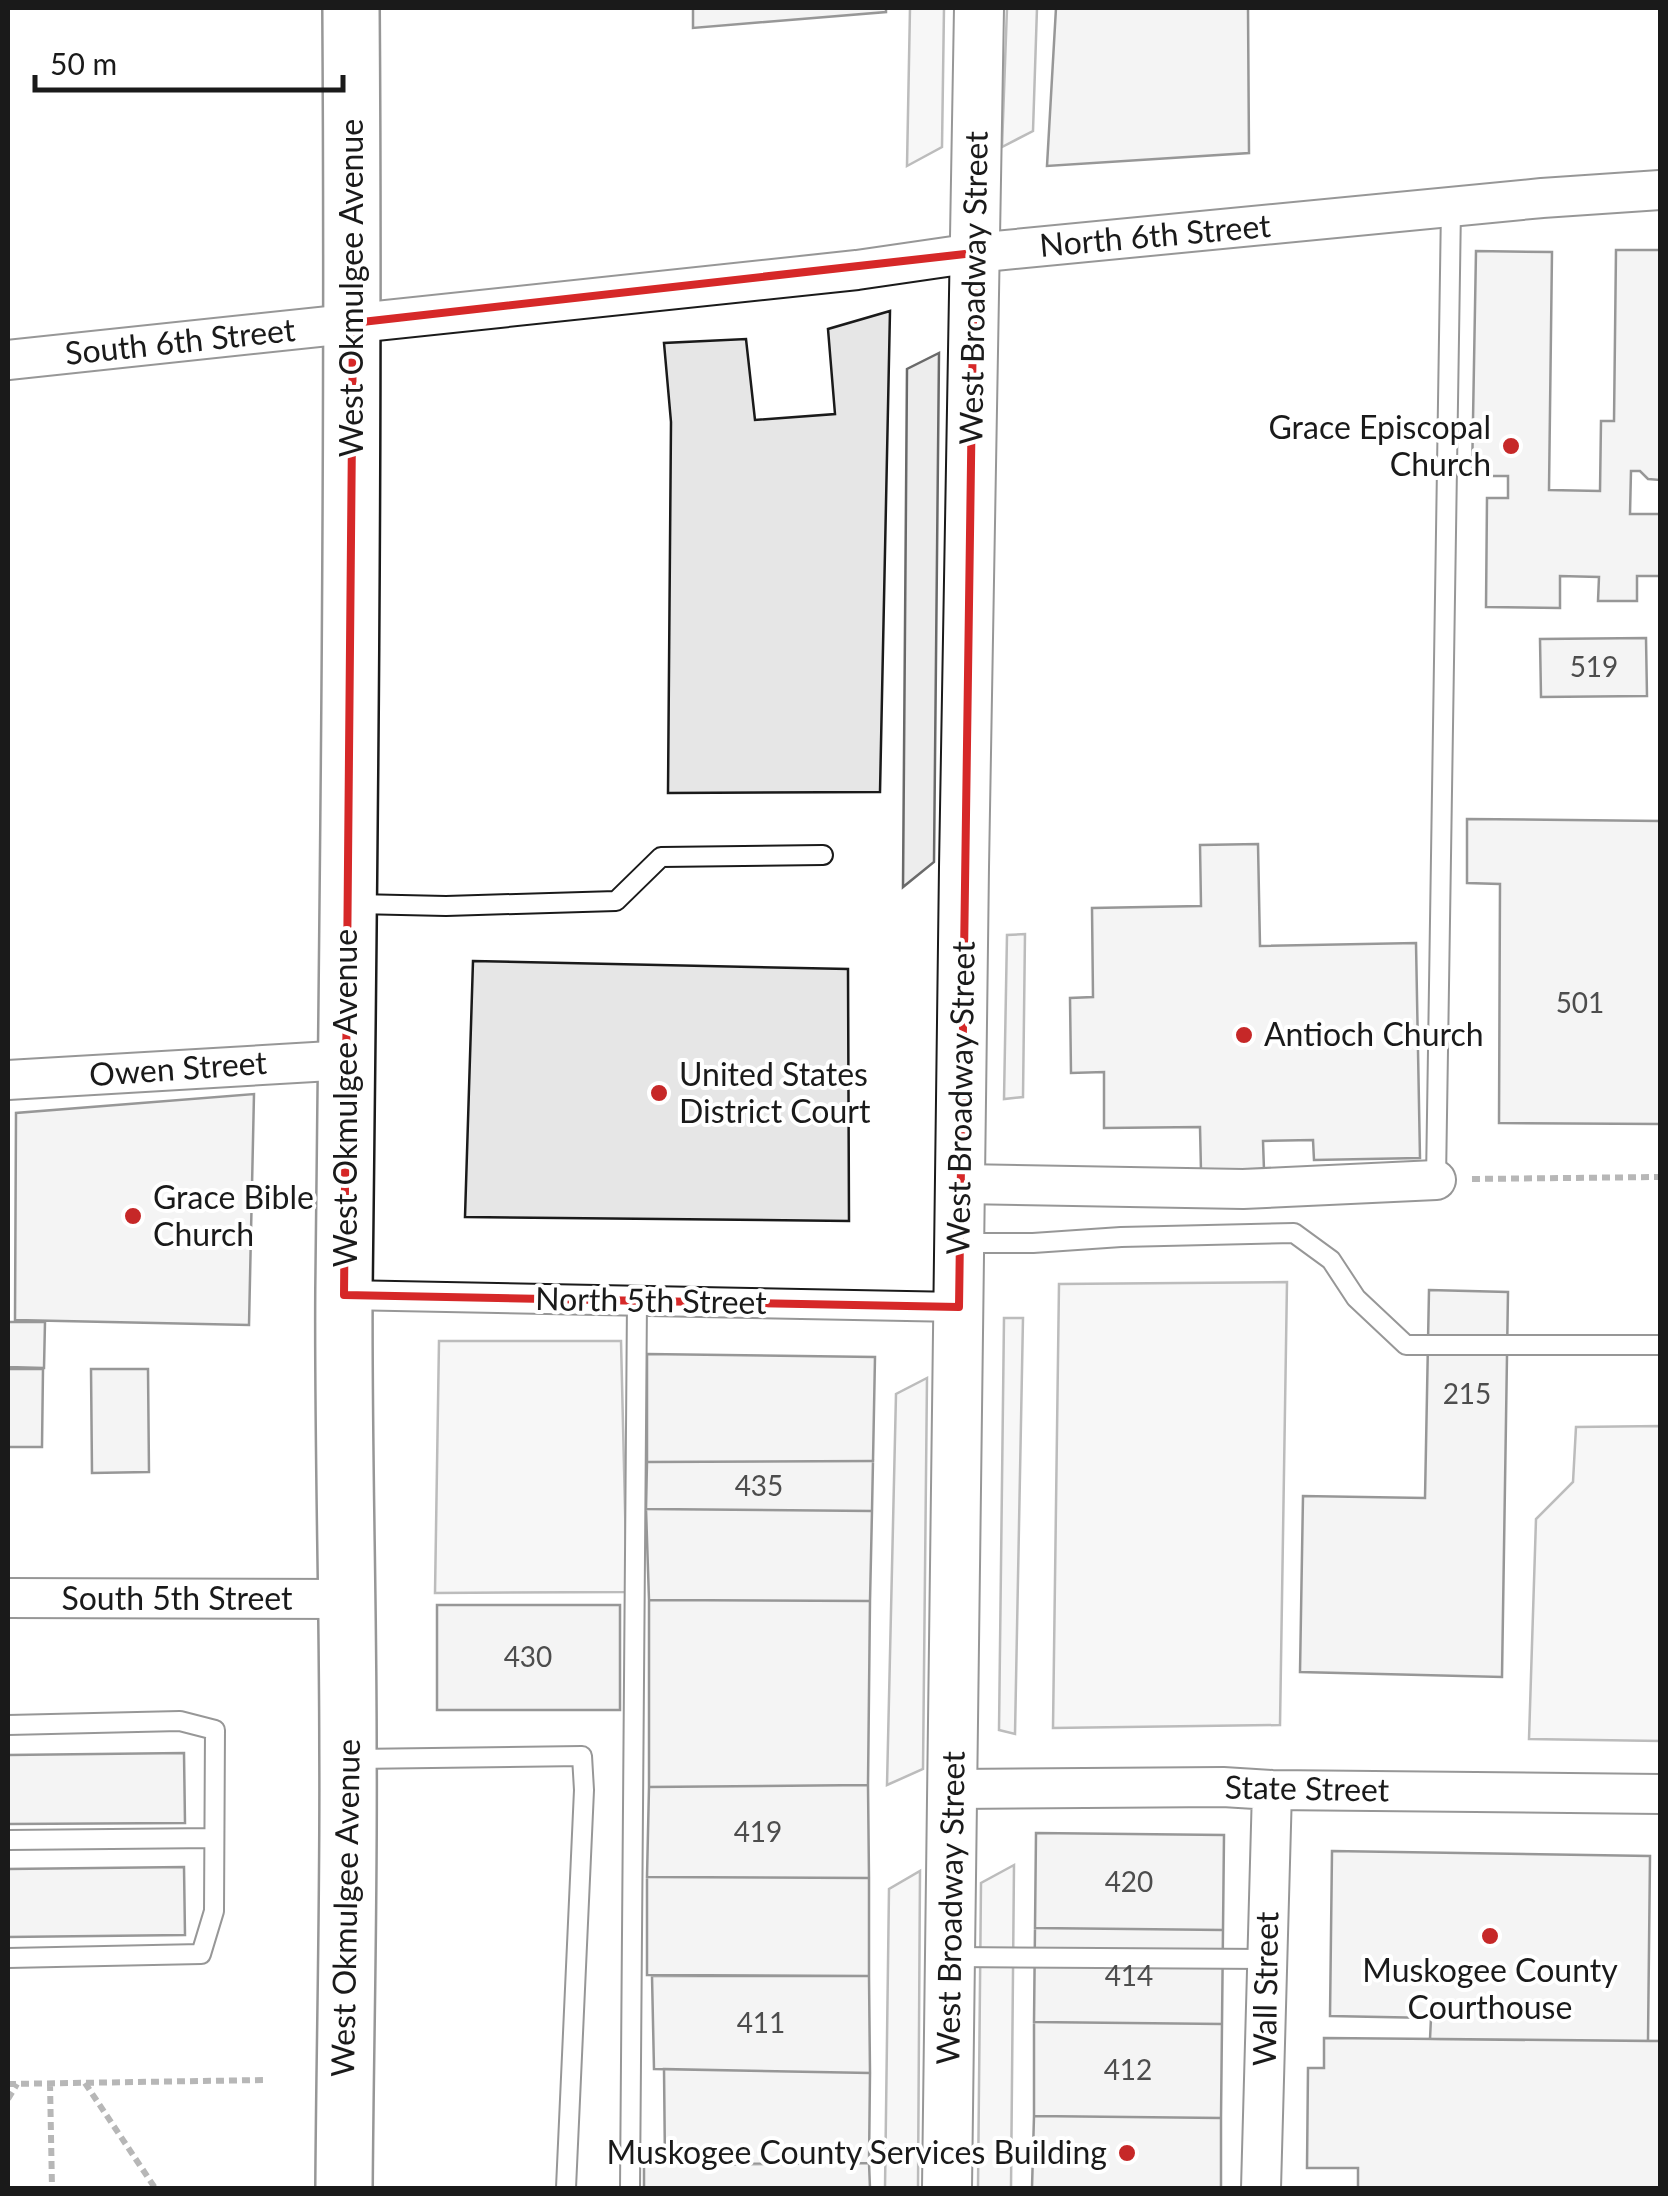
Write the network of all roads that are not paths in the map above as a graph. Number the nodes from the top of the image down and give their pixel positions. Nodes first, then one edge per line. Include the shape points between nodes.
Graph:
1 (351, 8) edge
2 (980, 8) edge
3 (1660, 190) edge
4 (1451, 208) junction
5 (974, 253) junction
6 (353, 323) junction
7 (8, 360) edge
8 (822, 855) dead end
9 (347, 904) junction
10 (348, 1060) junction
11 (8, 1080) edge
12 (1436, 1180) joint
13 (960, 1184) junction
14 (959, 1243) junction
15 (344, 1295) junction
16 (637, 1301) junction
17 (958, 1308) junction
18 (1660, 1345) edge
19 (8, 1598) edge
20 (348, 1598) junction
21 (8, 1724) edge
22 (348, 1759) junction
23 (953, 1788) junction
24 (1272, 1790) junction
25 (1660, 1794) edge
26 (214, 1838) junction
27 (8, 1840) edge
28 (8, 1958) edge
29 (951, 1958) junction
30 (1267, 1959) junction
31 (344, 2188) edge
32 (566, 2188) edge
33 (630, 2188) edge
34 (947, 2188) edge
35 (1260, 2188) edge

1 - 6 main road, West Okmulgee Avenue
2 - 5 street, West Broadway Street
3 - 4 street, North 6th Street
4 - 5 street, North 6th Street
4 - 12 lane
5 - 6 street, North 6th Street
5 - 13 street, West Broadway Street
6 - 7 street, South 6th Street
6 - 9 main road, West Okmulgee Avenue
8 - 9 lane via 660,857 616,901
9 - 10 main road, West Okmulgee Avenue
10 - 11 street, Owen Street
10 - 15 main road, West Okmulgee Avenue
12 - 13 street via 1243,1189
13 - 14 street, West Broadway Street
14 - 17 street, West Broadway Street
14 - 18 lane via 1294,1233 1330,1260 1356,1298 1406,1345
15 - 16 street, North 5th Street
15 - 20 main road, West Okmulgee Avenue
16 - 17 street, North 5th Street
16 - 33 lane
17 - 23 street, West Broadway Street
19 - 20 street, South 5th Street
20 - 22 main road, West Okmulgee Avenue
21 - 26 lane via 180,1721 215,1730
22 - 31 main road, West Okmulgee Avenue
22 - 32 lane via 582,1756
23 - 24 street, State Street
23 - 29 street, West Broadway Street
24 - 25 street, State Street
24 - 30 street, Wall Street
26 - 27 lane
26 - 28 lane via 214,1911 200,1954
29 - 30 lane
29 - 34 street, West Broadway Street
30 - 35 street, Wall Street

